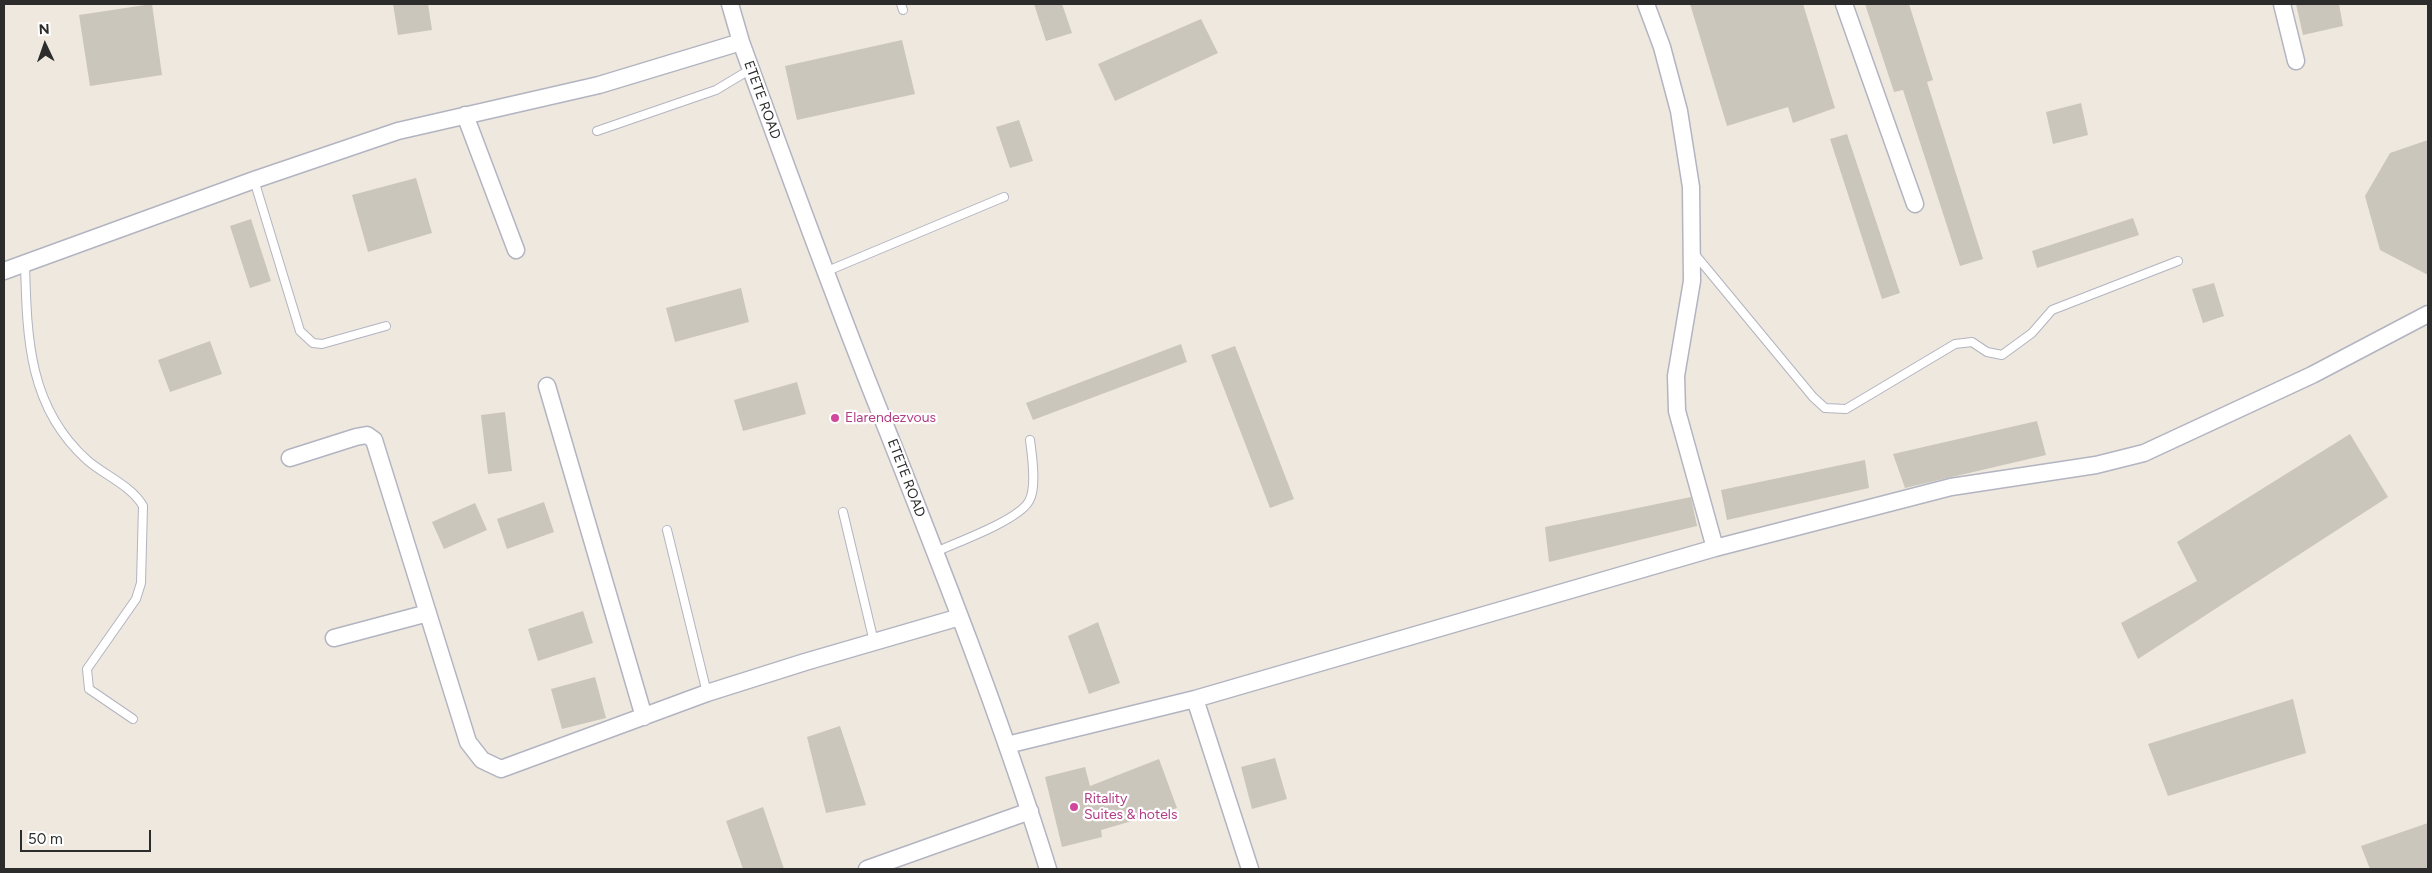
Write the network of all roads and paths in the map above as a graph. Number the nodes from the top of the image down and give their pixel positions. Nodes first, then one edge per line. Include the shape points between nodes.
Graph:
1 (730, 4) edge
2 (1646, 4) edge
3 (1844, 4) edge
4 (2282, 4) edge
5 (741, 42) junction
6 (2296, 61) dead end
7 (751, 69) junction
8 (465, 115) junction
9 (597, 131) dead end
10 (254, 180) junction
11 (1004, 197) dead end
12 (1915, 204) dead end
13 (516, 250) dead end
14 (1692, 250) junction
15 (2178, 261) dead end
16 (25, 263) junction
17 (4, 271) edge
18 (825, 272) junction
19 (2428, 314) edge
20 (386, 326) dead end
21 (547, 386) dead end
22 (1030, 440) dead end
23 (290, 458) dead end
24 (843, 512) dead end
25 (667, 530) dead end
26 (1715, 548) junction
27 (935, 552) junction
28 (428, 613) junction
29 (960, 617) junction
30 (334, 638) dead end
31 (874, 642) junction
32 (707, 693) junction
33 (1195, 699) junction
34 (644, 717) junction
35 (133, 719) dead end
36 (1007, 745) junction
37 (1030, 812) junction
38 (867, 869) edge
39 (1048, 869) edge
40 (1250, 869) edge

1 - 5 street, ETETE ROAD
2 - 14 street via 1662,47 1679,111 1691,187
3 - 12 street
4 - 6 street
5 - 7 street, ETETE ROAD
5 - 8 street via 598,85
7 - 9 lane via 716,90
7 - 18 street, ETETE ROAD
8 - 10 street via 398,131
8 - 13 street
10 - 16 street
10 - 20 lane via 300,331 313,343 322,344
11 - 18 lane
14 - 15 lane via 1813,397 1825,408 1846,409 1955,344 1972,342 1987,352 2002,355 2032,333 2052,310
14 - 26 street via 1692,281 1676,376 1677,411
16 - 17 street
16 - 35 lane via 29,351 40,390 60,432 88,461 144,506 141,583 136,599 87,669 89,689
18 - 27 street, ETETE ROAD
19 - 26 street via 2312,375 2144,453 2096,465 1951,487
21 - 34 street
22 - 27 lane via 1030,501 1011,518
23 - 28 street via 356,437 366,436 374,440
24 - 31 lane
25 - 32 lane
26 - 33 street
27 - 29 street, ETETE ROAD
28 - 30 street
28 - 34 street via 468,742 482,760 502,769
29 - 31 street
29 - 36 street, ETETE ROAD
31 - 32 street
32 - 34 street
33 - 36 street
33 - 40 street
36 - 37 street, ETETE ROAD
37 - 38 street
37 - 39 street, ETETE ROAD

